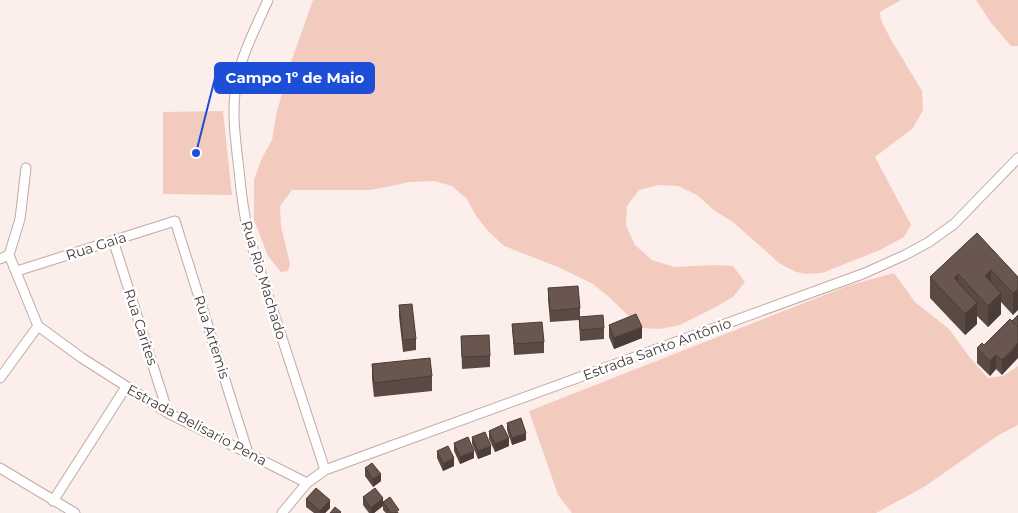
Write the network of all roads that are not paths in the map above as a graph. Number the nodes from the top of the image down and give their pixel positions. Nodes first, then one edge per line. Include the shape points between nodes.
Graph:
1 (268, 0) edge
2 (1018, 158) edge
3 (26, 168) dead end
4 (175, 221) joint
5 (113, 240) junction
6 (10, 255) junction
7 (0, 259) edge
8 (17, 271) junction
9 (38, 326) junction
10 (0, 378) edge
11 (126, 387) junction
12 (168, 413) junction
13 (248, 453) junction
14 (0, 468) edge
15 (325, 470) junction
16 (307, 483) junction
17 (53, 501) junction
18 (75, 513) edge
19 (282, 513) edge

1 - 15 street, Rua Rio Machado via 239,70 236,89 233,119 244,217
2 - 15 street, Estrada Santo Antônio via 954,224 905,256
3 - 6 street via 20,219
4 - 5 street, Rua Gaia
4 - 13 street, Rua Artemis
5 - 8 street, Rua Gaia
5 - 12 street, Rua Carites
6 - 7 street
6 - 8 street
8 - 9 street
9 - 10 street
9 - 11 street, Estrada Belisario Pena
11 - 12 street, Estrada Belisario Pena
11 - 17 street
12 - 13 street, Estrada Belisario Pena
13 - 16 street, Estrada Belisario Pena
14 - 17 street
15 - 16 street, Estrada Santo Antônio
16 - 19 street, Estrada Santo Antônio
17 - 18 street

